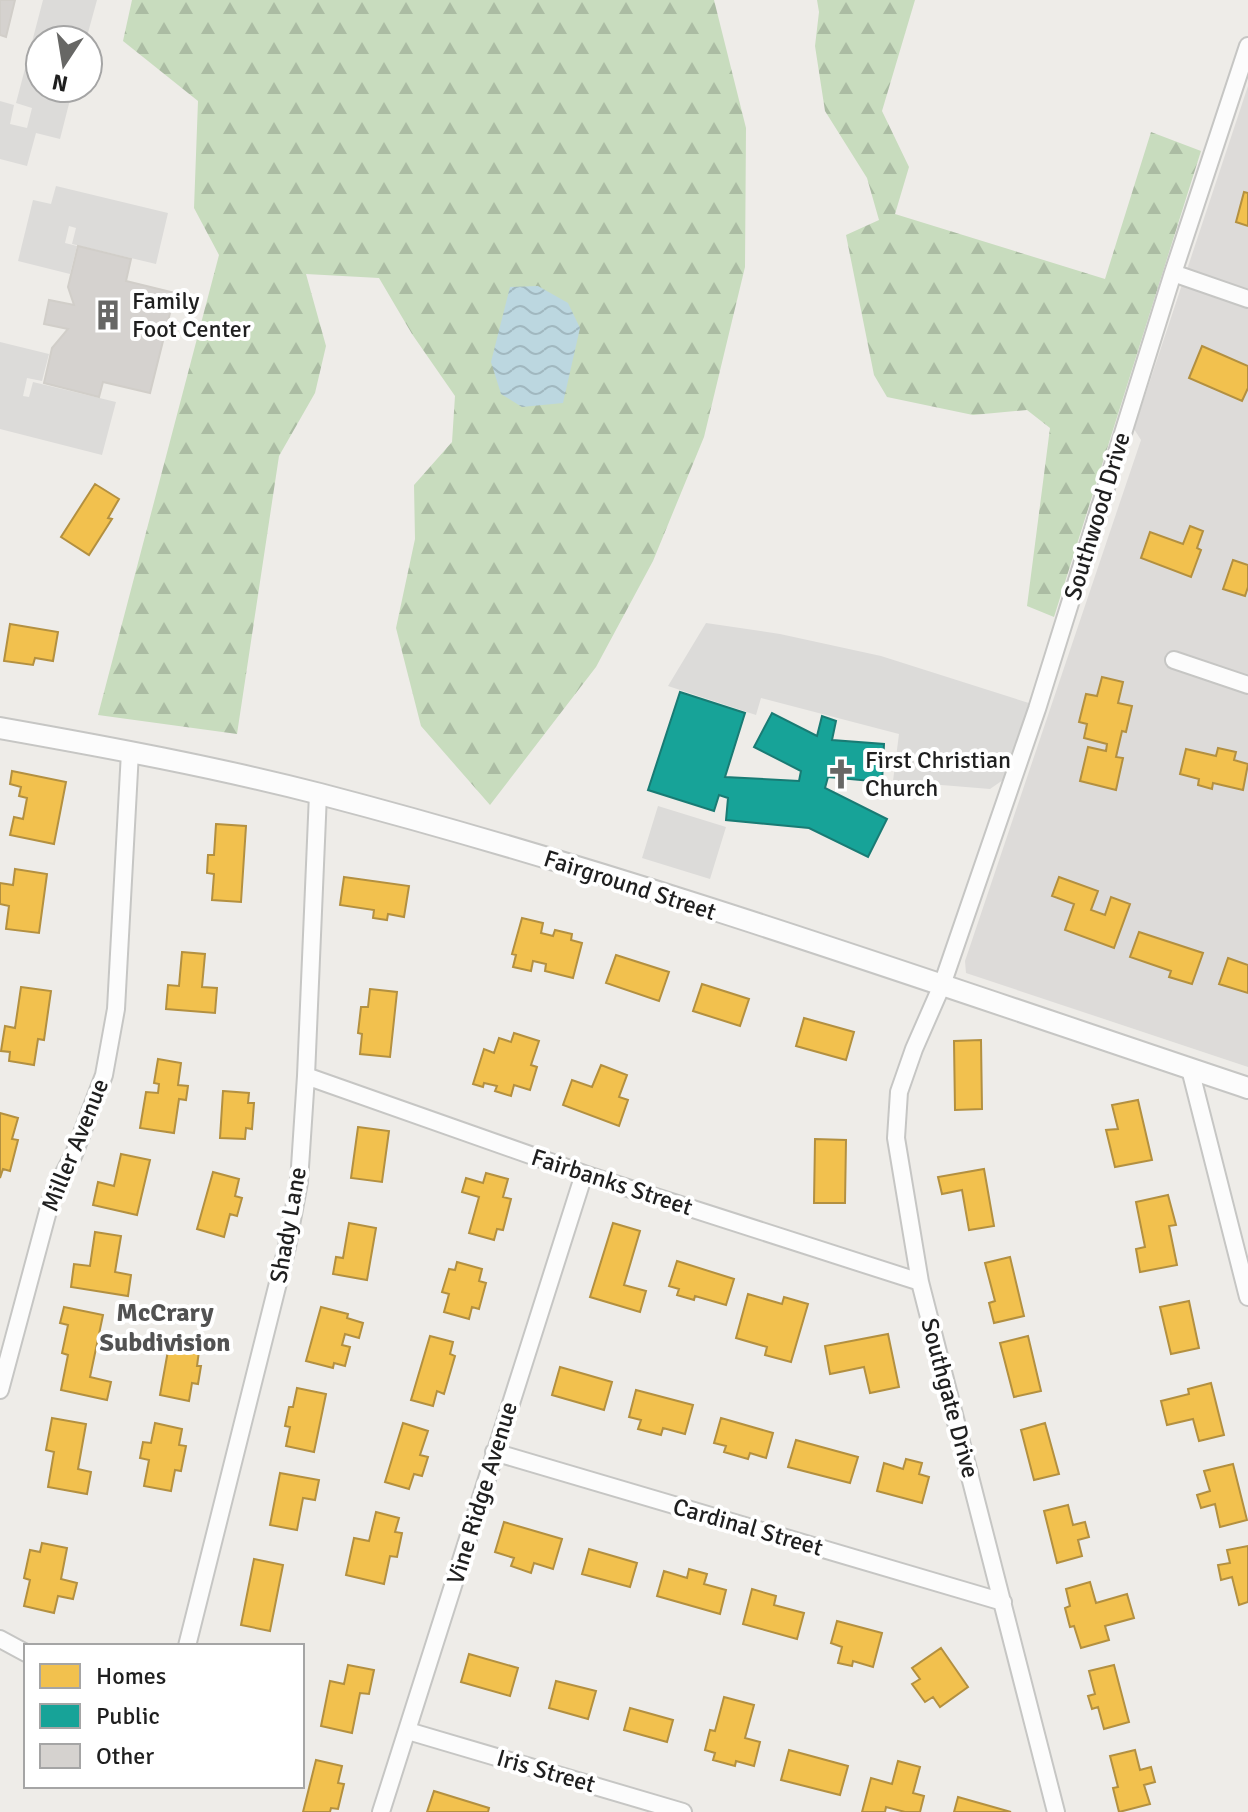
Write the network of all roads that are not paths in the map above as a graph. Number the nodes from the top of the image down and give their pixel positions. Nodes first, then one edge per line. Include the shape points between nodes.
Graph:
1 (1248, 46) edge
2 (1173, 273) junction
3 (1248, 299) edge
4 (1174, 660) dead end
5 (1248, 685) edge
6 (0, 728) edge
7 (130, 752) junction
8 (318, 794) junction
9 (942, 985) junction
10 (1190, 1069) junction
11 (306, 1076) junction
12 (1248, 1088) edge
13 (584, 1174) junction
14 (920, 1282) junction
15 (1248, 1297) edge
16 (0, 1390) edge
17 (494, 1452) junction
18 (1003, 1602) junction
19 (0, 1639) edge
20 (188, 1644) edge
21 (24, 1652) edge
22 (408, 1731) junction
23 (381, 1812) edge
24 (683, 1812) edge
25 (1056, 1812) edge

1 - 2 street, Southwood Drive
2 - 3 street
2 - 9 street, Southwood Drive via 1037,709
4 - 5 street
6 - 7 street, Fairground Street
7 - 8 street, Fairground Street
7 - 16 street, Miller Avenue via 116,1009 104,1075 52,1196
8 - 9 street, Fairground Street via 533,853
8 - 11 street, Shady Lane
9 - 10 street, Fairground Street
9 - 14 street, Southgate Drive via 899,1092 896,1138
10 - 12 street, Fairground Street
10 - 15 street
11 - 13 street, Fairbanks Street
11 - 20 street, Shady Lane via 299,1182 287,1247
13 - 14 street, Fairbanks Street
13 - 17 street, Vine Ridge Avenue
14 - 18 street, Southgate Drive
17 - 18 street, Cardinal Street
17 - 22 street, Vine Ridge Avenue
18 - 25 street, Southgate Drive
19 - 21 street
22 - 23 street, Vine Ridge Avenue
22 - 24 street, Iris Street

